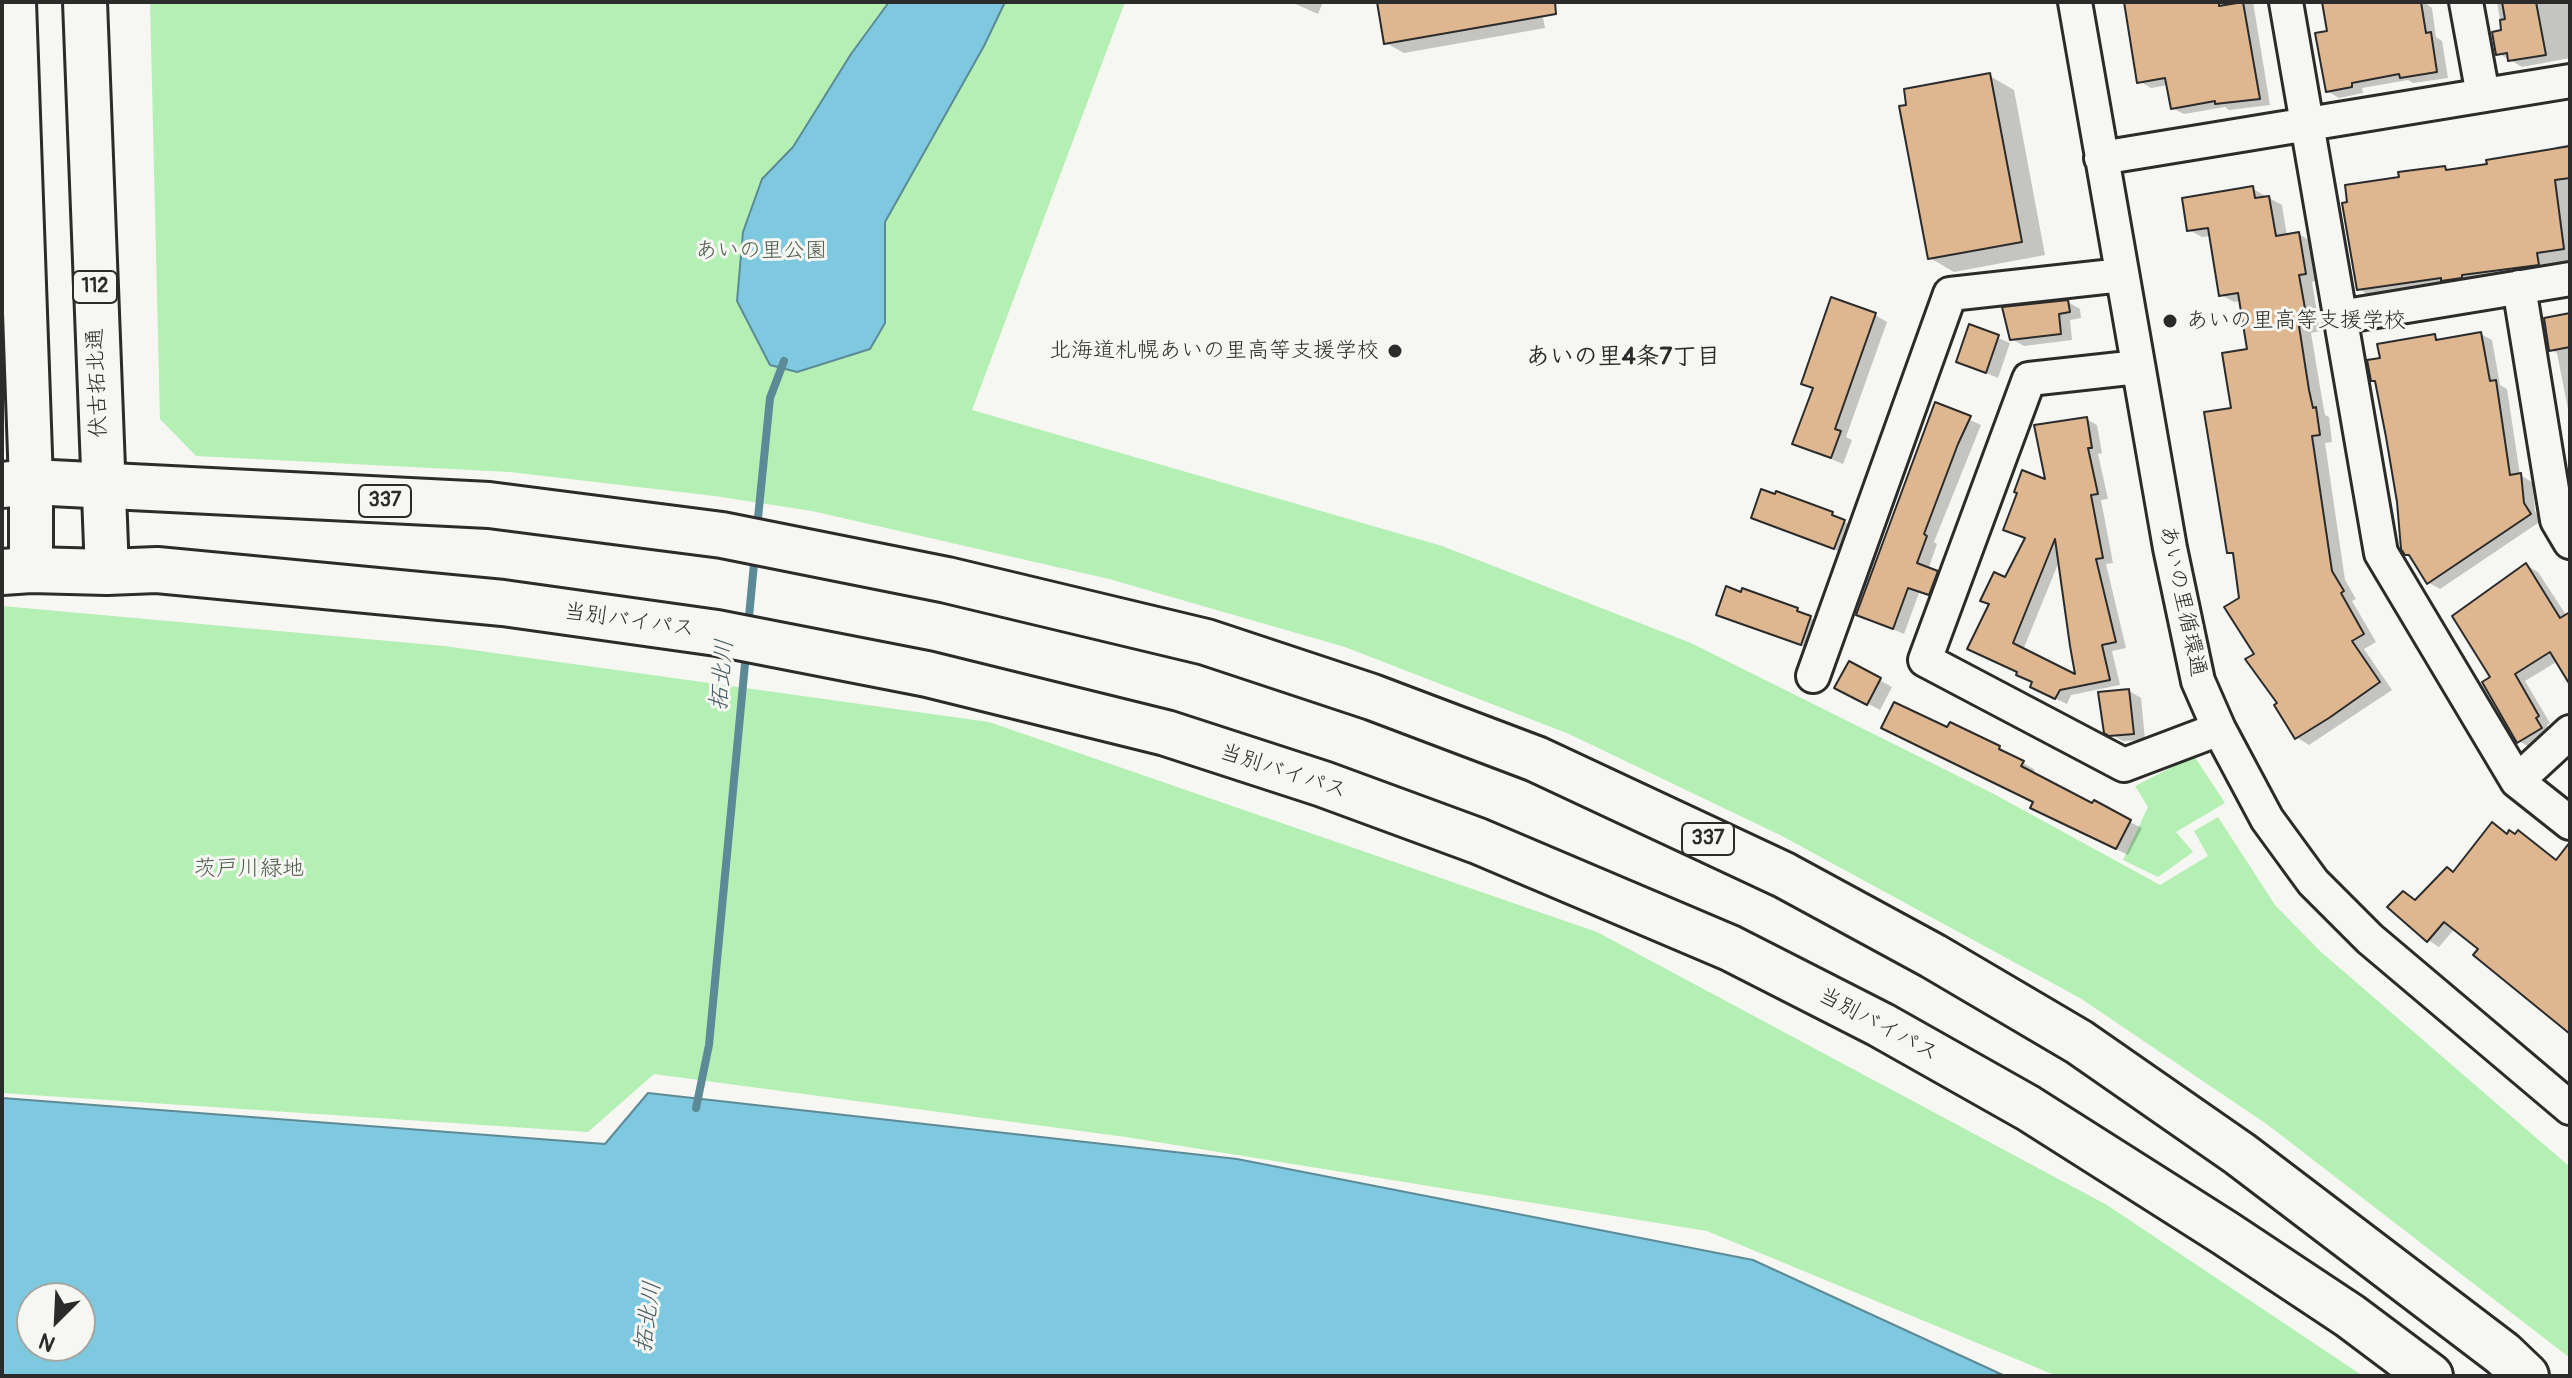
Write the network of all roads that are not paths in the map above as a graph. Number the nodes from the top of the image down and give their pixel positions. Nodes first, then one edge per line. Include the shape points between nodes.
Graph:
1 (14, 2) edge
2 (85, 2) edge
3 (2075, 2) edge
4 (2286, 2) edge
5 (2466, 2) edge
6 (2570, 81) edge
7 (2483, 95) junction
8 (2307, 124) junction
9 (2101, 158) junction
10 (2122, 275) junction
11 (2570, 279) edge
12 (2519, 287) junction
13 (2340, 317) junction
14 (2138, 367) junction
15 (17, 483) edge
16 (102, 487) junction
17 (2570, 542) edge
18 (17, 571) edge
19 (107, 572) junction
20 (1813, 676) dead end
21 (2219, 729) junction
22 (2570, 732) edge
23 (2517, 781) junction
24 (2570, 823) edge
25 (2570, 1108) edge
26 (2430, 1376) edge
27 (2526, 1376) edge

1 - 15 main road
2 - 16 main road, 伏古拓北通 / 112
3 - 9 street, あいの里循環通
4 - 8 street
5 - 7 street
6 - 7 street
7 - 8 street
8 - 9 street
8 - 13 street
9 - 10 street, あいの里循環通
10 - 14 street, あいの里循環通
10 - 20 street via 1950,294
11 - 12 street
12 - 13 street
12 - 17 street via 2557,520
13 - 23 street via 2381,553
14 - 21 street, あいの里循環通 via 2198,681
14 - 21 street via 2029,379 1925,660 2124,765
15 - 16 highway, 337
15 - 18 main road
16 - 19 main road, 伏古拓北通 / 112
16 - 27 highway, 337 via 489,505 756,542 947,580 1206,642 1372,697 1536,759 1756,862 1933,956 2079,1042 2240,1154
18 - 19 highway, 当別バイパス
19 - 26 highway, 当別バイパス via 157,570 503,603 747,639 927,674 1166,733 1323,784 1478,841 1730,948 1881,1025 2028,1108 2350,1316
21 - 25 street, あいの里循環通 via 2267,819 2313,882 2370,939
22 - 23 street
23 - 24 street

